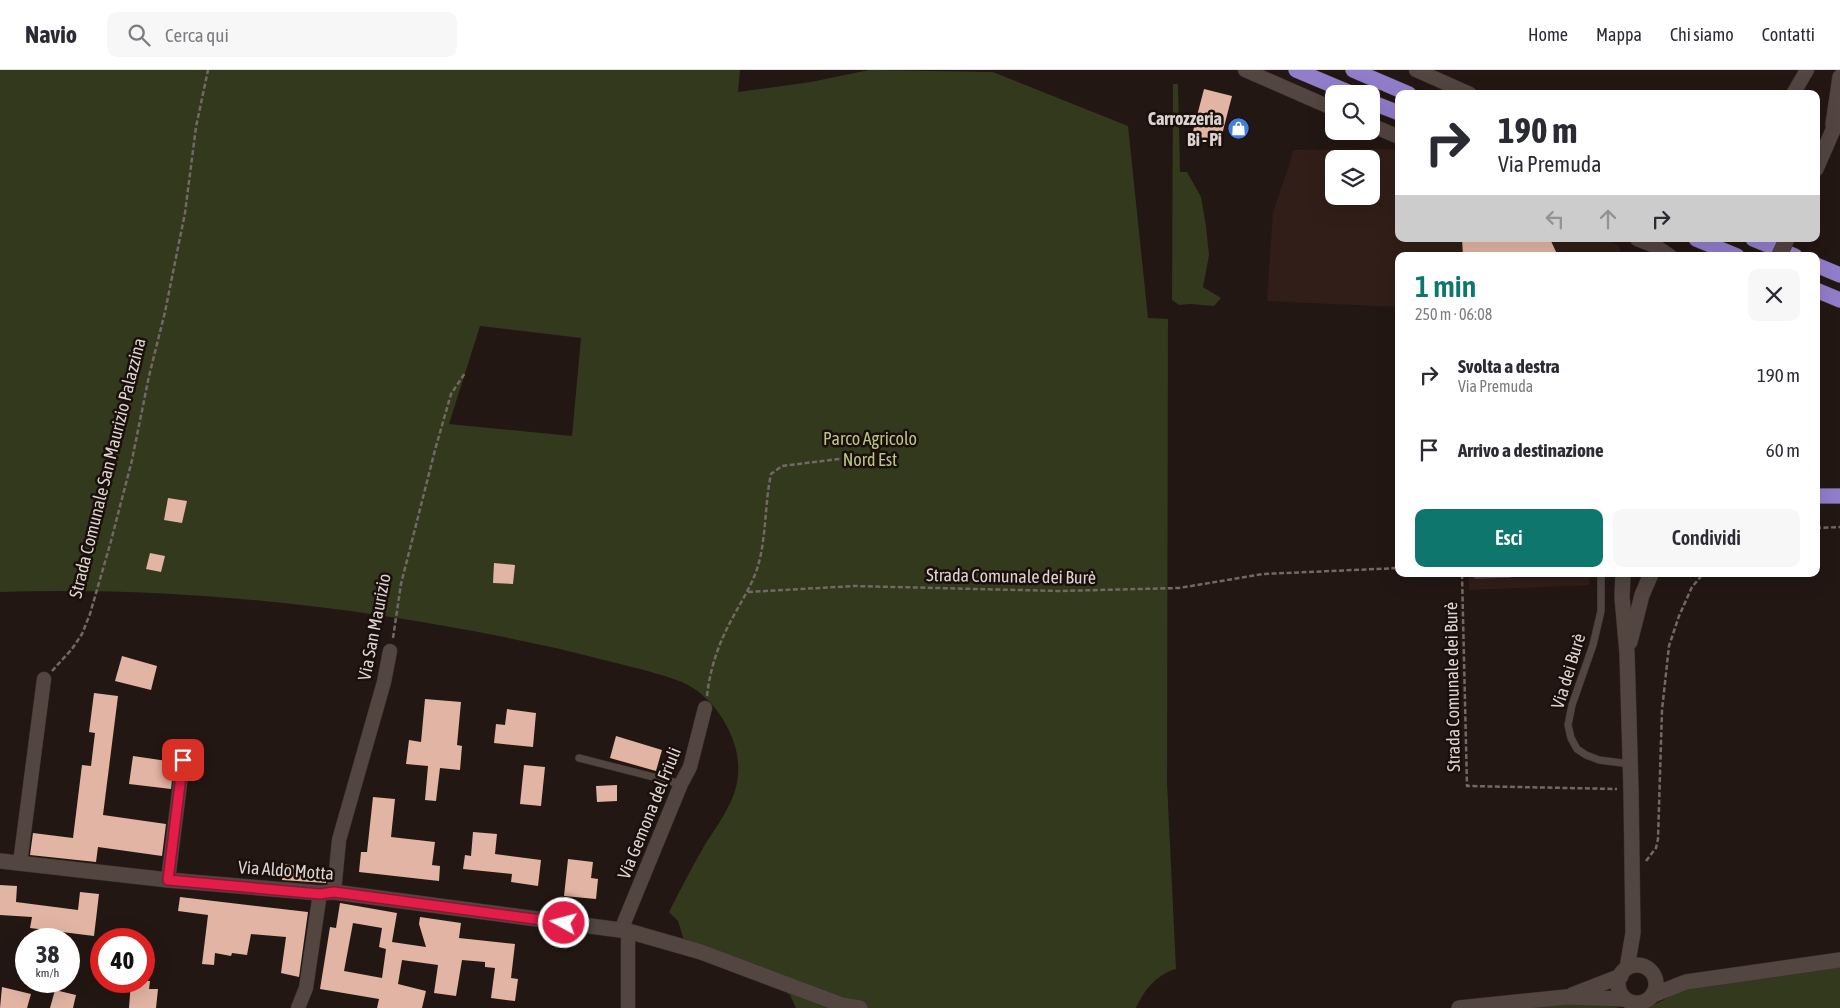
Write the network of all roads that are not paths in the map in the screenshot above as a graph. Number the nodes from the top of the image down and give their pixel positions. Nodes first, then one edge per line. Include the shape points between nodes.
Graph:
1 (1245, 70) edge
2 (1296, 70) edge
3 (1353, 70) edge
4 (1416, 70) edge
5 (1806, 70) edge
6 (1840, 77) edge
7 (1331, 85) edge
8 (1400, 90) edge
9 (1461, 90) edge
10 (1795, 90) edge
11 (1325, 105) edge
12 (1380, 106) edge
13 (1395, 111) edge
14 (1840, 114) edge
15 (1380, 129) edge
16 (1832, 131) junction
17 (1395, 135) edge
18 (1820, 159) edge
19 (1644, 242) edge
20 (1703, 242) edge
21 (1760, 242) edge
22 (1664, 252) edge
23 (1727, 252) edge
24 (1785, 252) edge
25 (1820, 267) edge
26 (1840, 275) edge
27 (1820, 292) edge
28 (1839, 300) edge
29 (1820, 496) edge
30 (1840, 496) edge
31 (1602, 577) edge
32 (1623, 577) edge
33 (1650, 577) edge
34 (390, 651) road end
35 (1627, 653) junction
36 (44, 679) road end
37 (705, 708) road end
38 (579, 758) dead end
39 (183, 760) dead end
40 (1630, 764) junction
41 (682, 784) junction
42 (0, 861) edge
43 (20, 863) junction
44 (168, 880) junction
45 (327, 892) junction
46 (624, 931) junction
47 (1633, 933) junction
48 (1840, 960) edge
49 (1624, 972) junction
50 (1650, 972) junction
51 (1686, 982) junction
52 (1653, 995) junction
53 (1566, 997) junction
54 (1625, 999) junction
55 (298, 1008) edge
56 (628, 1008) edge
57 (860, 1008) edge
58 (1459, 1008) edge

1 - 11 street
2 - 7 highway
3 - 8 highway
4 - 9 street
5 - 10 street
6 - 16 street
12 - 13 highway
14 - 16 street
15 - 17 street
16 - 18 street
19 - 22 street
20 - 23 highway
21 - 24 highway
25 - 26 highway
27 - 28 highway
29 - 30 highway
31 - 40 lane, Via dei Burè via 1601,611 1568,725 1577,749 1586,755
32 - 35 street
33 - 35 street
34 - 45 street, Via San Maurizio
35 - 40 street
36 - 43 street
37 - 41 street, Via Gemona del Friuli via 690,767
38 - 41 lane
39 - 44 street
40 - 47 street
41 - 46 street, Via Gemona del Friuli
42 - 43 street, Via Aldo Motta
43 - 44 street, Via Aldo Motta
44 - 45 street, Via Aldo Motta
45 - 46 street, Via Aldo Motta
45 - 55 street, Via San Maurizio via 306,988
46 - 56 street
46 - 57 street, Via Aldo Motta via 701,952 842,1005
47 - 49 street
47 - 50 street
48 - 51 street
49 - 50 street via 1637,966
49 - 53 street
49 - 54 street via 1619,980
50 - 51 street
50 - 52 street via 1656,985
51 - 52 street
52 - 54 street via 1640,1003
53 - 54 street
53 - 58 street

